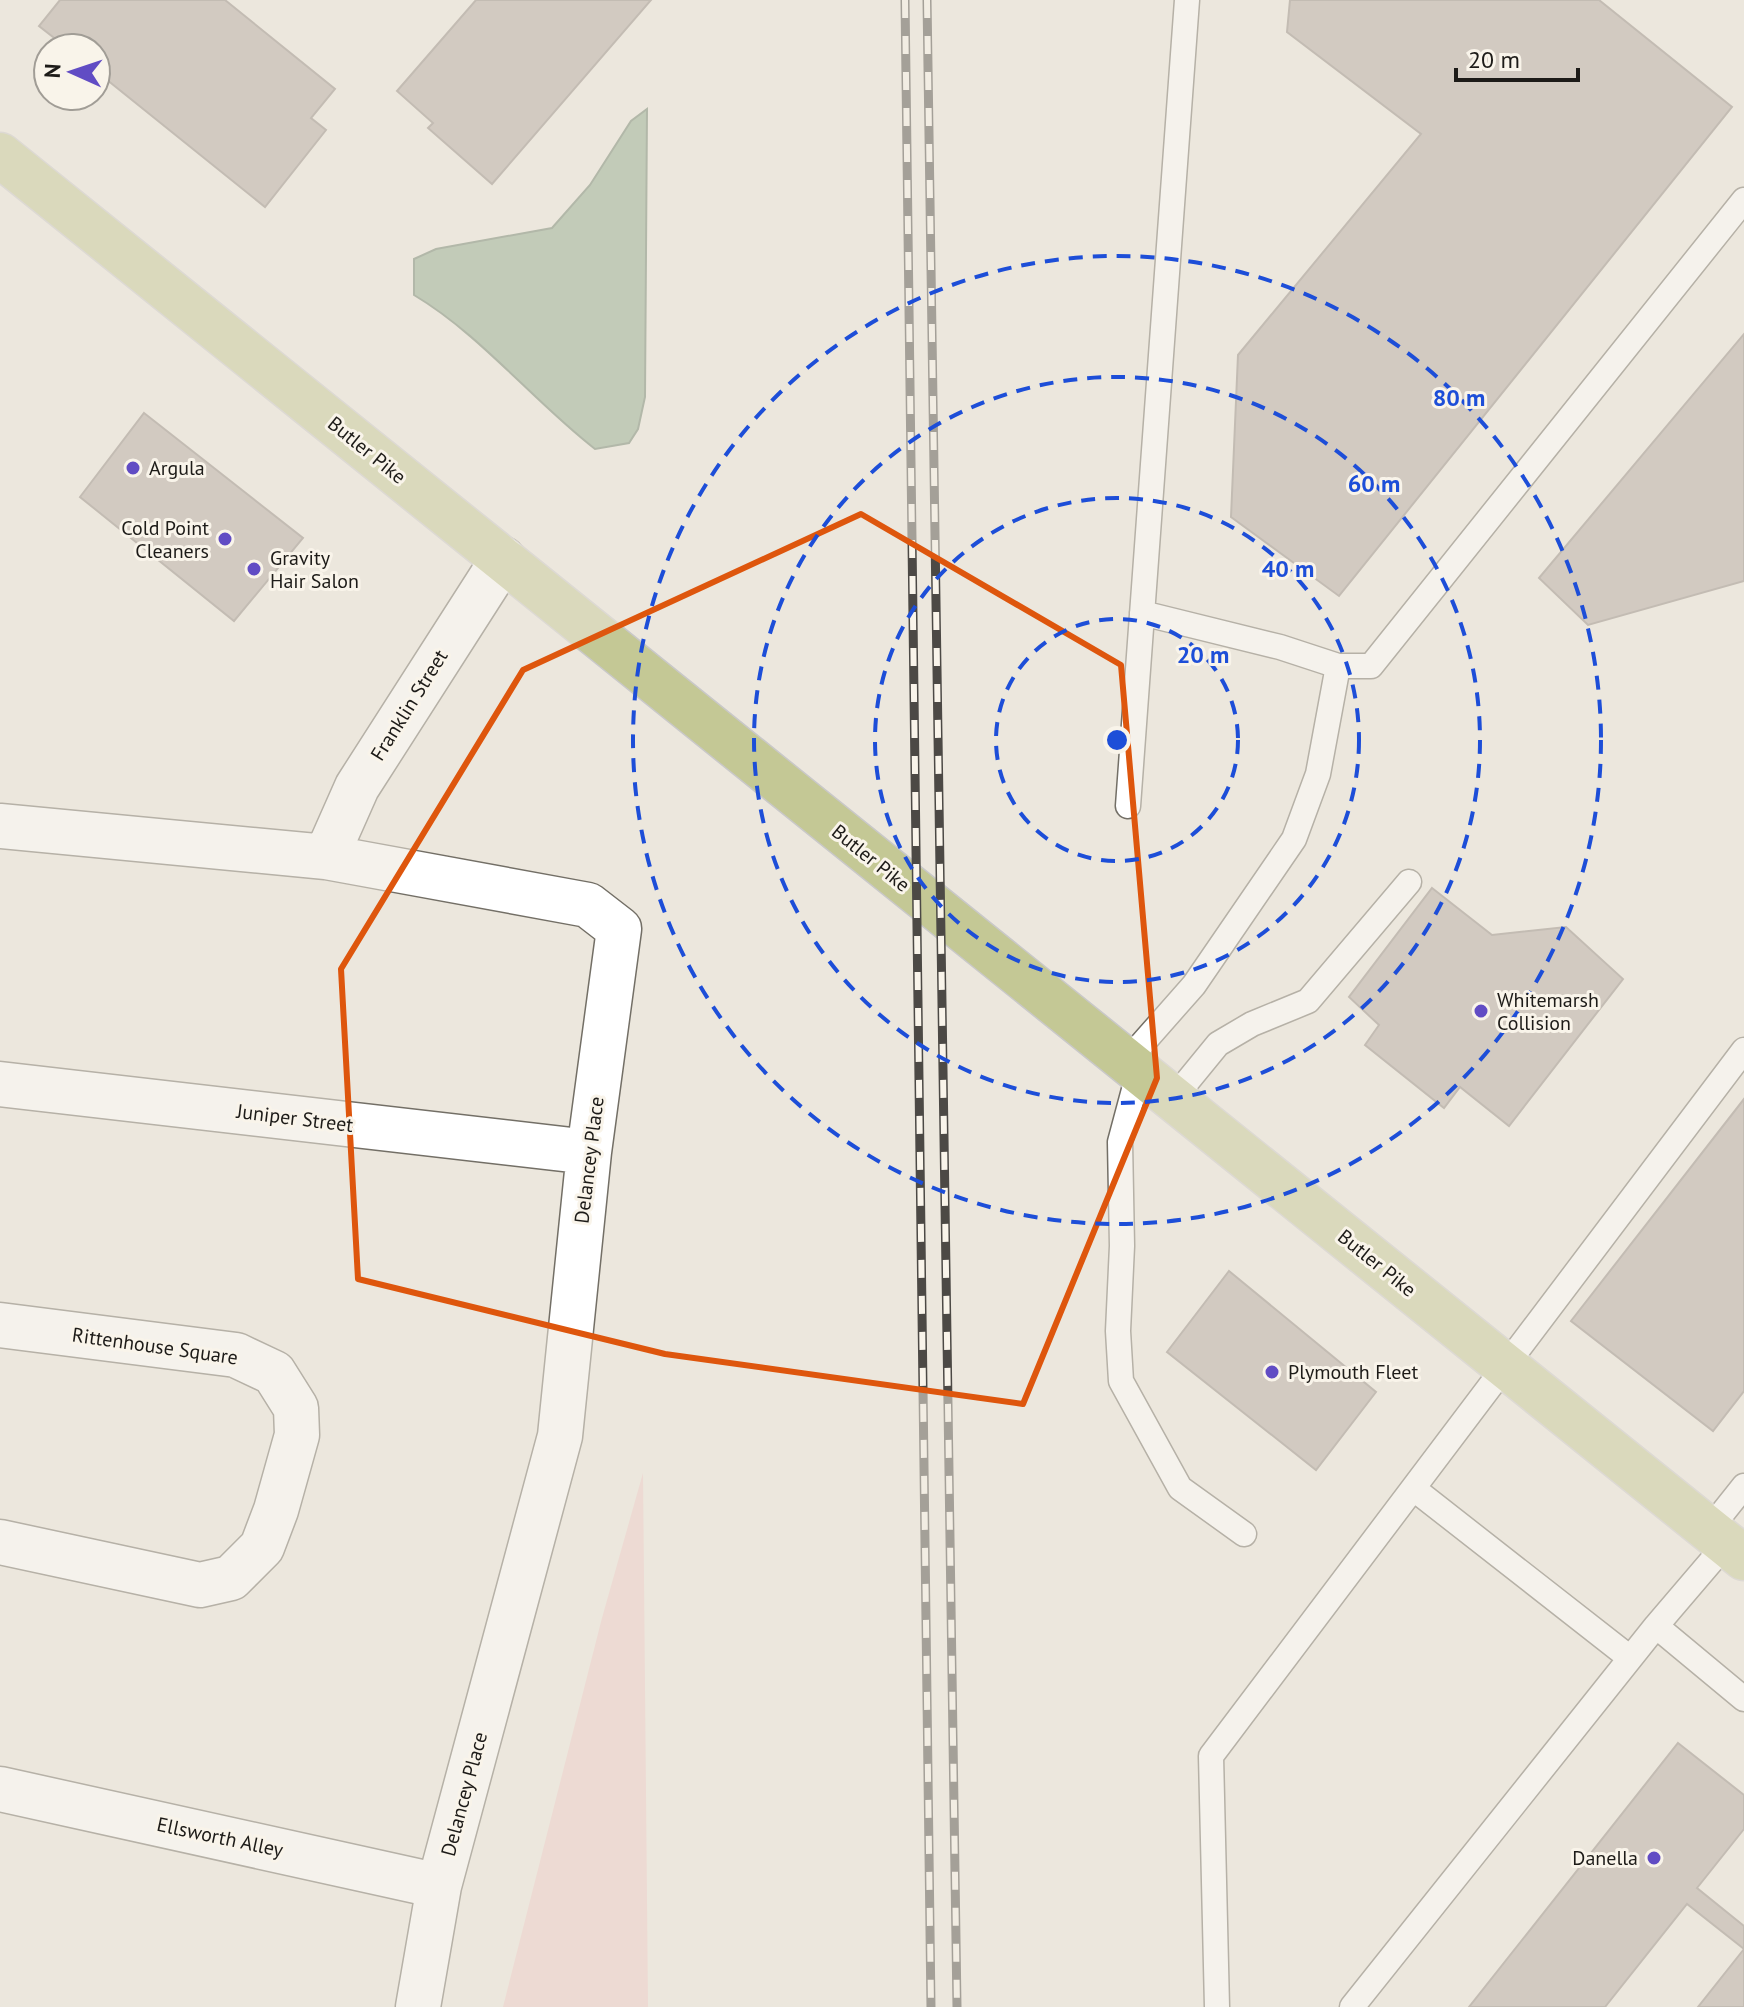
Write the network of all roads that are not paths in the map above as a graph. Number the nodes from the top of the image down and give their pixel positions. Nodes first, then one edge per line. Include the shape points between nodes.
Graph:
1 (1187, 0) edge
2 (0, 155) edge
3 (1744, 200) edge
4 (503, 559) junction
5 (1142, 613) junction
6 (1338, 666) junction
7 (1128, 806) dead end
8 (0, 826) edge
9 (326, 857) junction
10 (1409, 882) dead end
11 (1744, 1050) edge
12 (1133, 1066) junction
13 (0, 1084) edge
14 (1173, 1099) junction
15 (589, 1152) junction
16 (0, 1325) edge
17 (1505, 1366) junction
18 (1744, 1486) edge
19 (1414, 1489) junction
20 (1244, 1534) dead end
21 (0, 1542) edge
22 (1726, 1544) edge
23 (1656, 1626) junction
24 (1630, 1658) junction
25 (1744, 1699) edge
26 (0, 1789) edge
27 (439, 1886) junction
28 (418, 2007) edge
29 (1217, 2007) edge
30 (1352, 2007) edge

1 - 5 lane
2 - 4 main road, Butler Pike
3 - 6 lane via 1371,666
4 - 9 street, Franklin Street via 357,787
4 - 12 main road, Butler Pike
5 - 6 lane
5 - 7 lane
6 - 12 lane via 1318,774 1294,839
8 - 9 street, Delancey Place
9 - 15 street, Delancey Place via 588,905 619,929
10 - 14 lane via 1308,1001 1218,1044
11 - 17 lane
12 - 14 main road, Butler Pike
12 - 20 lane via 1120,1142 1121,1381 1180,1488
13 - 15 street, Juniper Street
14 - 17 main road, Butler Pike
15 - 27 street, Delancey Place via 560,1436
16 - 21 street, Rittenhouse Square via 236,1355 274,1373 296,1408 297,1435 262,1547 231,1578 200,1585
17 - 19 lane
17 - 22 main road, Butler Pike
18 - 22 lane
19 - 24 lane
19 - 29 lane via 1211,1756
22 - 23 lane
23 - 24 lane
23 - 25 lane
24 - 30 lane
26 - 27 street, Ellsworth Alley
27 - 28 street, Delancey Place

